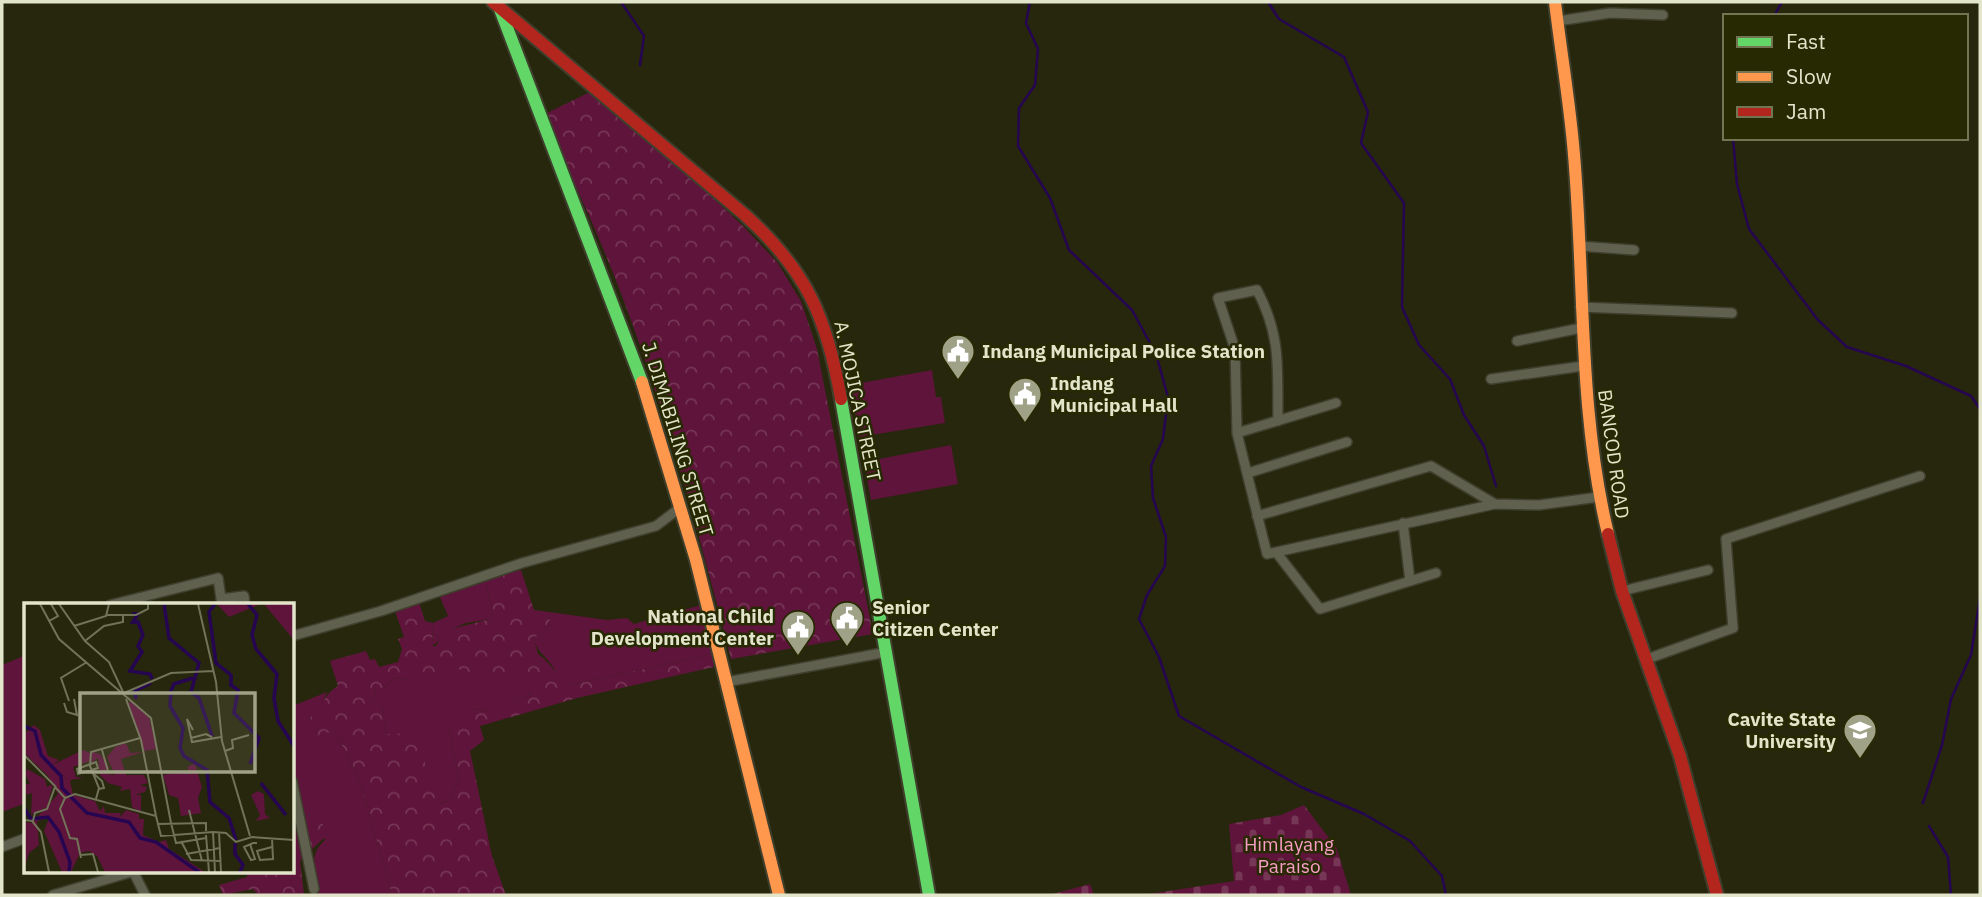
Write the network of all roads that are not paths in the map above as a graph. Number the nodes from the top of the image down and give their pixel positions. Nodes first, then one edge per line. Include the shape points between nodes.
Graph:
1 (1555, 2) edge
2 (499, 3) edge
3 (1663, 15) dead end
4 (1558, 21) junction
5 (1579, 246) junction
6 (1634, 250) dead end
7 (1580, 307) junction
8 (1732, 313) dead end
9 (1581, 328) junction
10 (1517, 341) dead end
11 (1583, 366) junction
12 (1491, 379) dead end
13 (1336, 403) dead end
14 (1278, 421) junction
15 (1237, 433) junction
16 (1347, 442) dead end
17 (1248, 473) junction
18 (1920, 475) dead end
19 (1598, 497) junction
20 (1495, 504) junction
21 (681, 507) junction
22 (1257, 516) junction
23 (1403, 523) junction
24 (1276, 552) junction
25 (1708, 570) dead end
26 (1436, 573) dead end
27 (1410, 581) junction
28 (1622, 591) junction
29 (221, 602) edge
30 (118, 603) edge
31 (245, 603) edge
32 (294, 635) edge
33 (887, 652) junction
34 (1647, 659) junction
35 (726, 682) junction
36 (294, 790) edge
37 (24, 839) edge
38 (2, 848) edge
39 (131, 872) edge
40 (134, 872) edge
41 (314, 889) dead end
42 (53, 895) edge
43 (145, 895) edge
44 (779, 895) edge
45 (929, 895) edge
46 (1717, 895) edge

1 - 4 street, BANCOD ROAD
2 - 21 street, J. DIMABILING STREET via 604,276
2 - 33 street, A. MOJICA STREET via 738,211 779,249 804,281 833,353
3 - 4 street via 1610,13
4 - 5 street, BANCOD ROAD
5 - 6 street
5 - 7 street, BANCOD ROAD
7 - 8 street
7 - 9 street, BANCOD ROAD
9 - 10 street
9 - 11 street, BANCOD ROAD
11 - 12 street
11 - 19 street, BANCOD ROAD
13 - 14 street
14 - 15 street
14 - 15 street via 1277,337 1267,310 1256,290 1218,298 1235,349
15 - 17 street
16 - 17 street
17 - 22 street
18 - 34 street via 1726,539 1733,628
19 - 20 street via 1539,505
19 - 28 street, BANCOD ROAD
20 - 22 street via 1431,466
20 - 23 street
21 - 32 street via 656,526
21 - 35 street, J. DIMABILING STREET
22 - 24 street via 1267,554
23 - 24 street
23 - 27 street
24 - 27 street via 1320,609
25 - 28 street
26 - 27 street
28 - 34 street, BANCOD ROAD
29 - 30 street via 222,580 218,578
29 - 31 street via 244,596
33 - 35 street
33 - 45 street, A. MOJICA STREET
34 - 46 street, BANCOD ROAD via 1680,756
35 - 44 street, J. DIMABILING STREET
36 - 41 street
37 - 38 street
39 - 42 street
40 - 43 street

